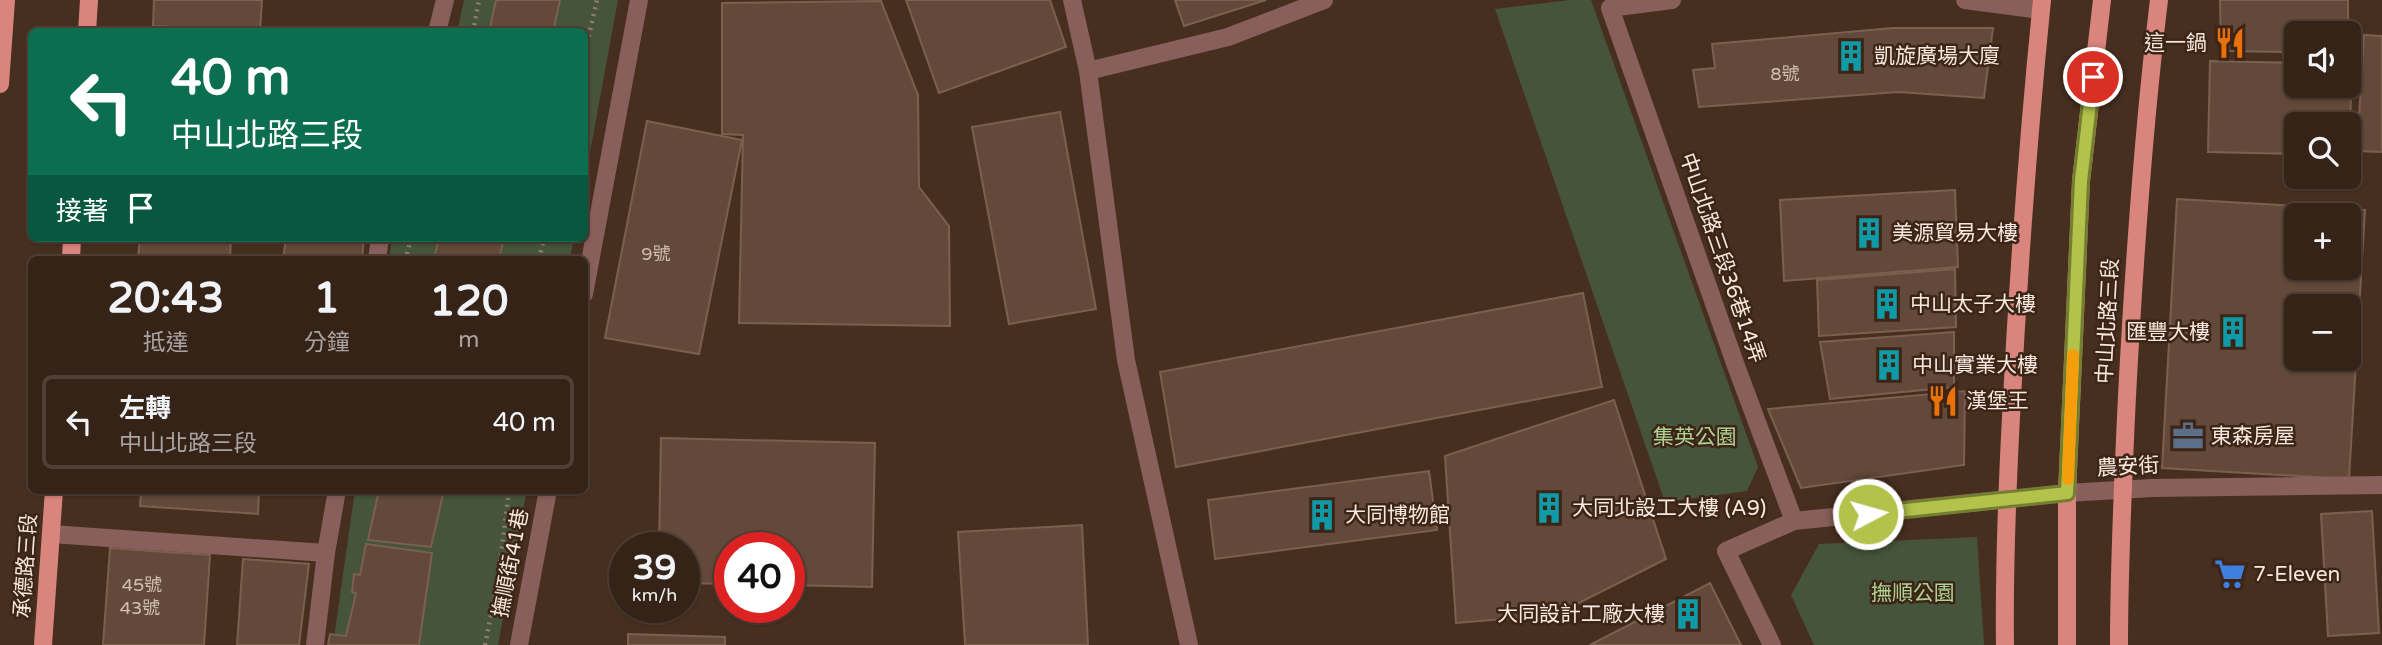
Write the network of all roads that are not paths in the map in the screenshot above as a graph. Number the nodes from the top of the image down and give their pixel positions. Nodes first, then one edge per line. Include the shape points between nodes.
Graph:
1 (6, 0) edge
2 (89, 0) edge
3 (445, 0) edge
4 (639, 0) edge
5 (1072, 0) edge
6 (1324, 0) edge
7 (1672, 0) edge
8 (1965, 0) edge
9 (2102, 0) edge
10 (2159, 0) edge
11 (2041, 5) edge
12 (87, 28) edge
13 (438, 28) edge
14 (1088, 71) junction
15 (0, 82) edge
16 (588, 273) edge
17 (2382, 485) edge
18 (2122, 490) junction
19 (2067, 493) junction
20 (54, 494) edge
21 (336, 494) edge
22 (547, 494) edge
23 (2007, 501) junction
24 (1794, 521) junction
25 (51, 534) junction
26 (326, 553) junction
27 (43, 645) edge
28 (314, 645) edge
29 (519, 645) edge
30 (1189, 645) edge
31 (1772, 645) edge
32 (2005, 645) edge
33 (2067, 645) edge
34 (2119, 645) edge

1 - 15 main road
2 - 12 main road
3 - 13 street
4 - 16 street
5 - 14 street
6 - 14 street via 1228,37
7 - 24 street, 中山北路三段36巷14弄 via 1609,8
8 - 11 street
9 - 19 main road, 中山北路三段 via 2081,181
10 - 18 main road, 中山北路三段 via 2135,239
11 - 23 main road via 2018,273
14 - 30 street via 1126,360
17 - 18 street, 農安街
18 - 19 street, 農安街
18 - 34 main road, 中山北路三段
19 - 23 street, 農安街
19 - 33 main road, 中山北路三段
20 - 25 main road, 承德路三段
21 - 26 street
22 - 29 street, 撫順街41巷
23 - 24 street, 農安街
23 - 32 main road
24 - 31 street via 1726,551
25 - 26 street
25 - 27 main road, 承德路三段
26 - 28 street

